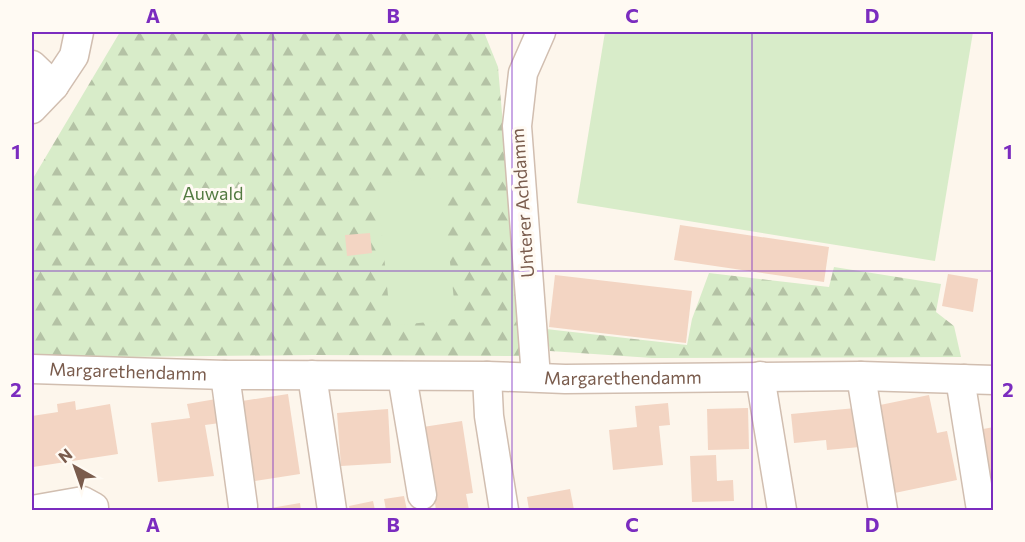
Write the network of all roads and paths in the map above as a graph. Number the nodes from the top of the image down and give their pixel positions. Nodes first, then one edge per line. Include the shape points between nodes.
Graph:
1 (79, 32) edge
2 (541, 32) edge
3 (32, 65) edge
4 (54, 86) junction
5 (32, 109) edge
6 (32, 369) edge
7 (225, 375) junction
8 (312, 375) junction
9 (402, 376) junction
10 (487, 376) junction
11 (760, 376) junction
12 (861, 376) junction
13 (536, 377) junction
14 (964, 379) junction
15 (993, 380) edge
16 (422, 495) dead end
17 (243, 506) dead end
18 (45, 509) edge
19 (94, 510) edge
20 (332, 510) edge
21 (504, 510) edge
22 (782, 510) edge
23 (883, 510) edge
24 (981, 510) edge

1 - 4 street via 74,56
2 - 13 street, Unterer Achdamm via 523,73 517,126
3 - 4 street
4 - 5 street
6 - 7 street, Margarethendamm
7 - 8 street, Margarethendamm
7 - 17 street, Margarethendamm
8 - 9 street, Margarethendamm
8 - 20 street
9 - 10 street, Margarethendamm
9 - 16 street
10 - 13 street, Margarethendamm
10 - 21 street via 489,416
11 - 12 street, Margarethendamm
11 - 13 street, Margarethendamm
11 - 22 street
12 - 14 street, Margarethendamm
12 - 23 street
14 - 15 street, Margarethendamm
14 - 24 street via 962,391
18 - 19 street via 83,501

